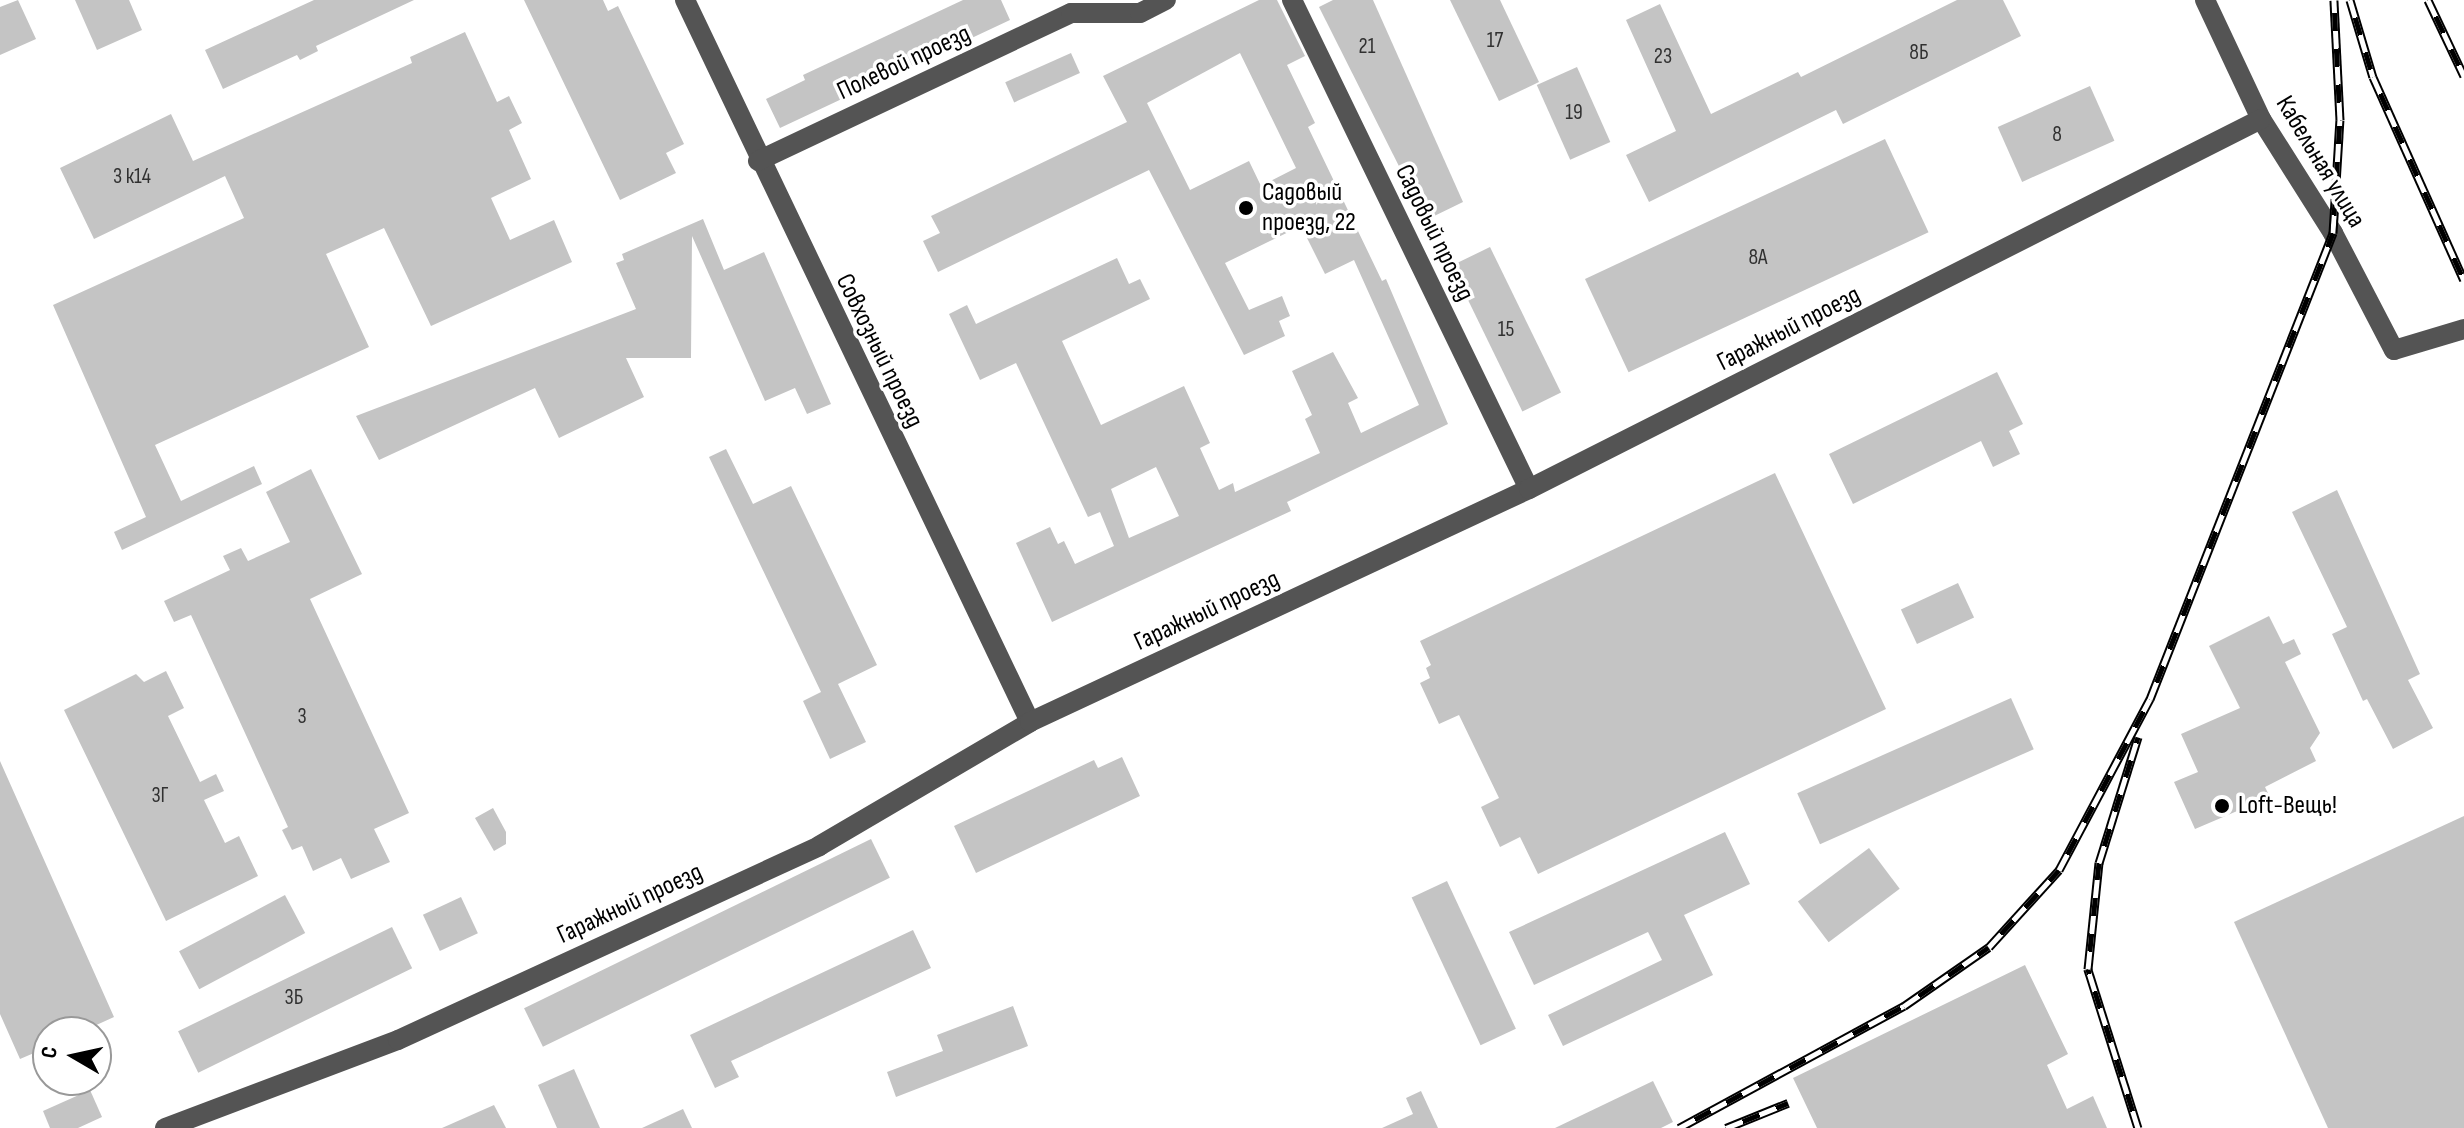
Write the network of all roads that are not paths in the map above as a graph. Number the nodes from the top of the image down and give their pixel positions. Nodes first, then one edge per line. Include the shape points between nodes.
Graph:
1 (685, 0) edge
2 (1166, 0) edge
3 (1292, 0) edge
4 (2205, 0) edge
5 (2261, 119) junction
6 (758, 161) junction
7 (2464, 329) edge
8 (1529, 489) junction
9 (1030, 722) junction
10 (165, 1128) edge

1 - 6 street, Совхозный проезд
2 - 6 street, Полевой проезд via 1140,13 1071,13
3 - 8 street, Садовый проезд
4 - 5 street, Кабельная улица
5 - 7 street, Кабельная улица via 2333,233 2394,350
5 - 8 street, Гаражный проезд
6 - 9 street, Совхозный проезд
8 - 9 street, Гаражный проезд
9 - 10 street, Гаражный проезд via 819,846 398,1040

